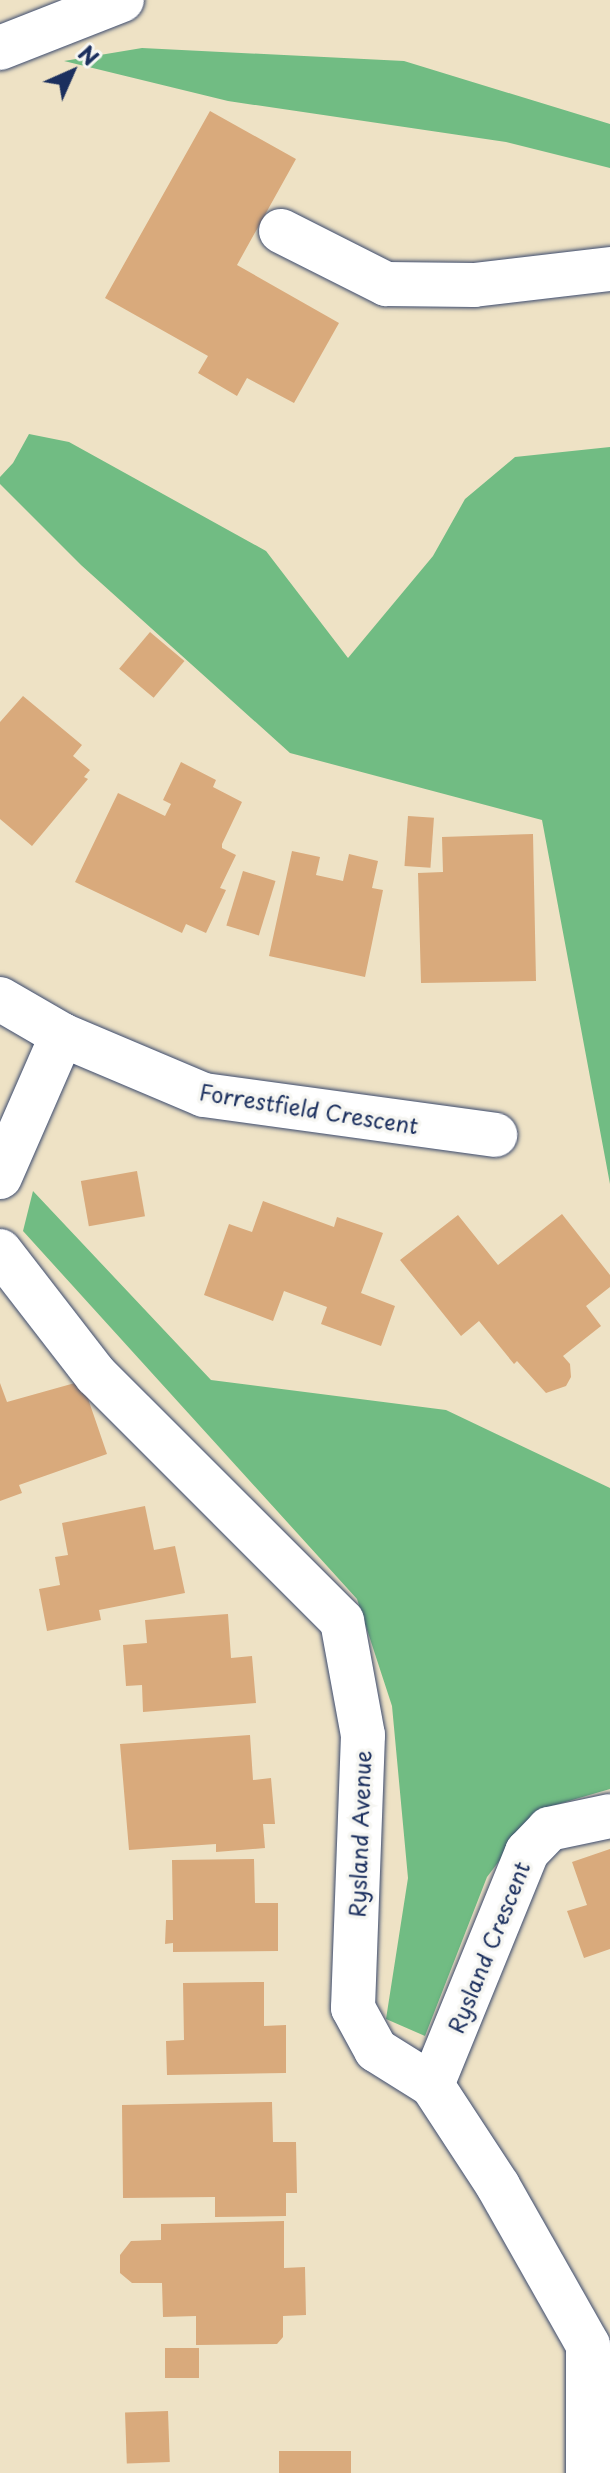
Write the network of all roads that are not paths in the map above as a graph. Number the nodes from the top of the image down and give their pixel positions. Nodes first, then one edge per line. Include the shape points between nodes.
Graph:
1 (122, 0) edge
2 (0, 48) edge
3 (281, 231) dead end
4 (610, 269) edge
5 (0, 999) edge
6 (62, 1035) junction
7 (495, 1135) dead end
8 (0, 1177) edge
9 (0, 1251) edge
10 (610, 1816) edge
11 (432, 2085) junction
12 (588, 2473) edge

1 - 2 street
3 - 4 street via 386,284 474,285
5 - 6 street, Forrestfield Crescent
6 - 7 street, Forrestfield Crescent via 204,1095
6 - 8 street
9 - 11 street, Rysland Avenue via 96,1375 342,1621 363,1735 353,2008 376,2050
10 - 11 street, Rysland Crescent via 549,1829 527,1852
11 - 12 street, Rysland Avenue via 498,2186 588,2345

